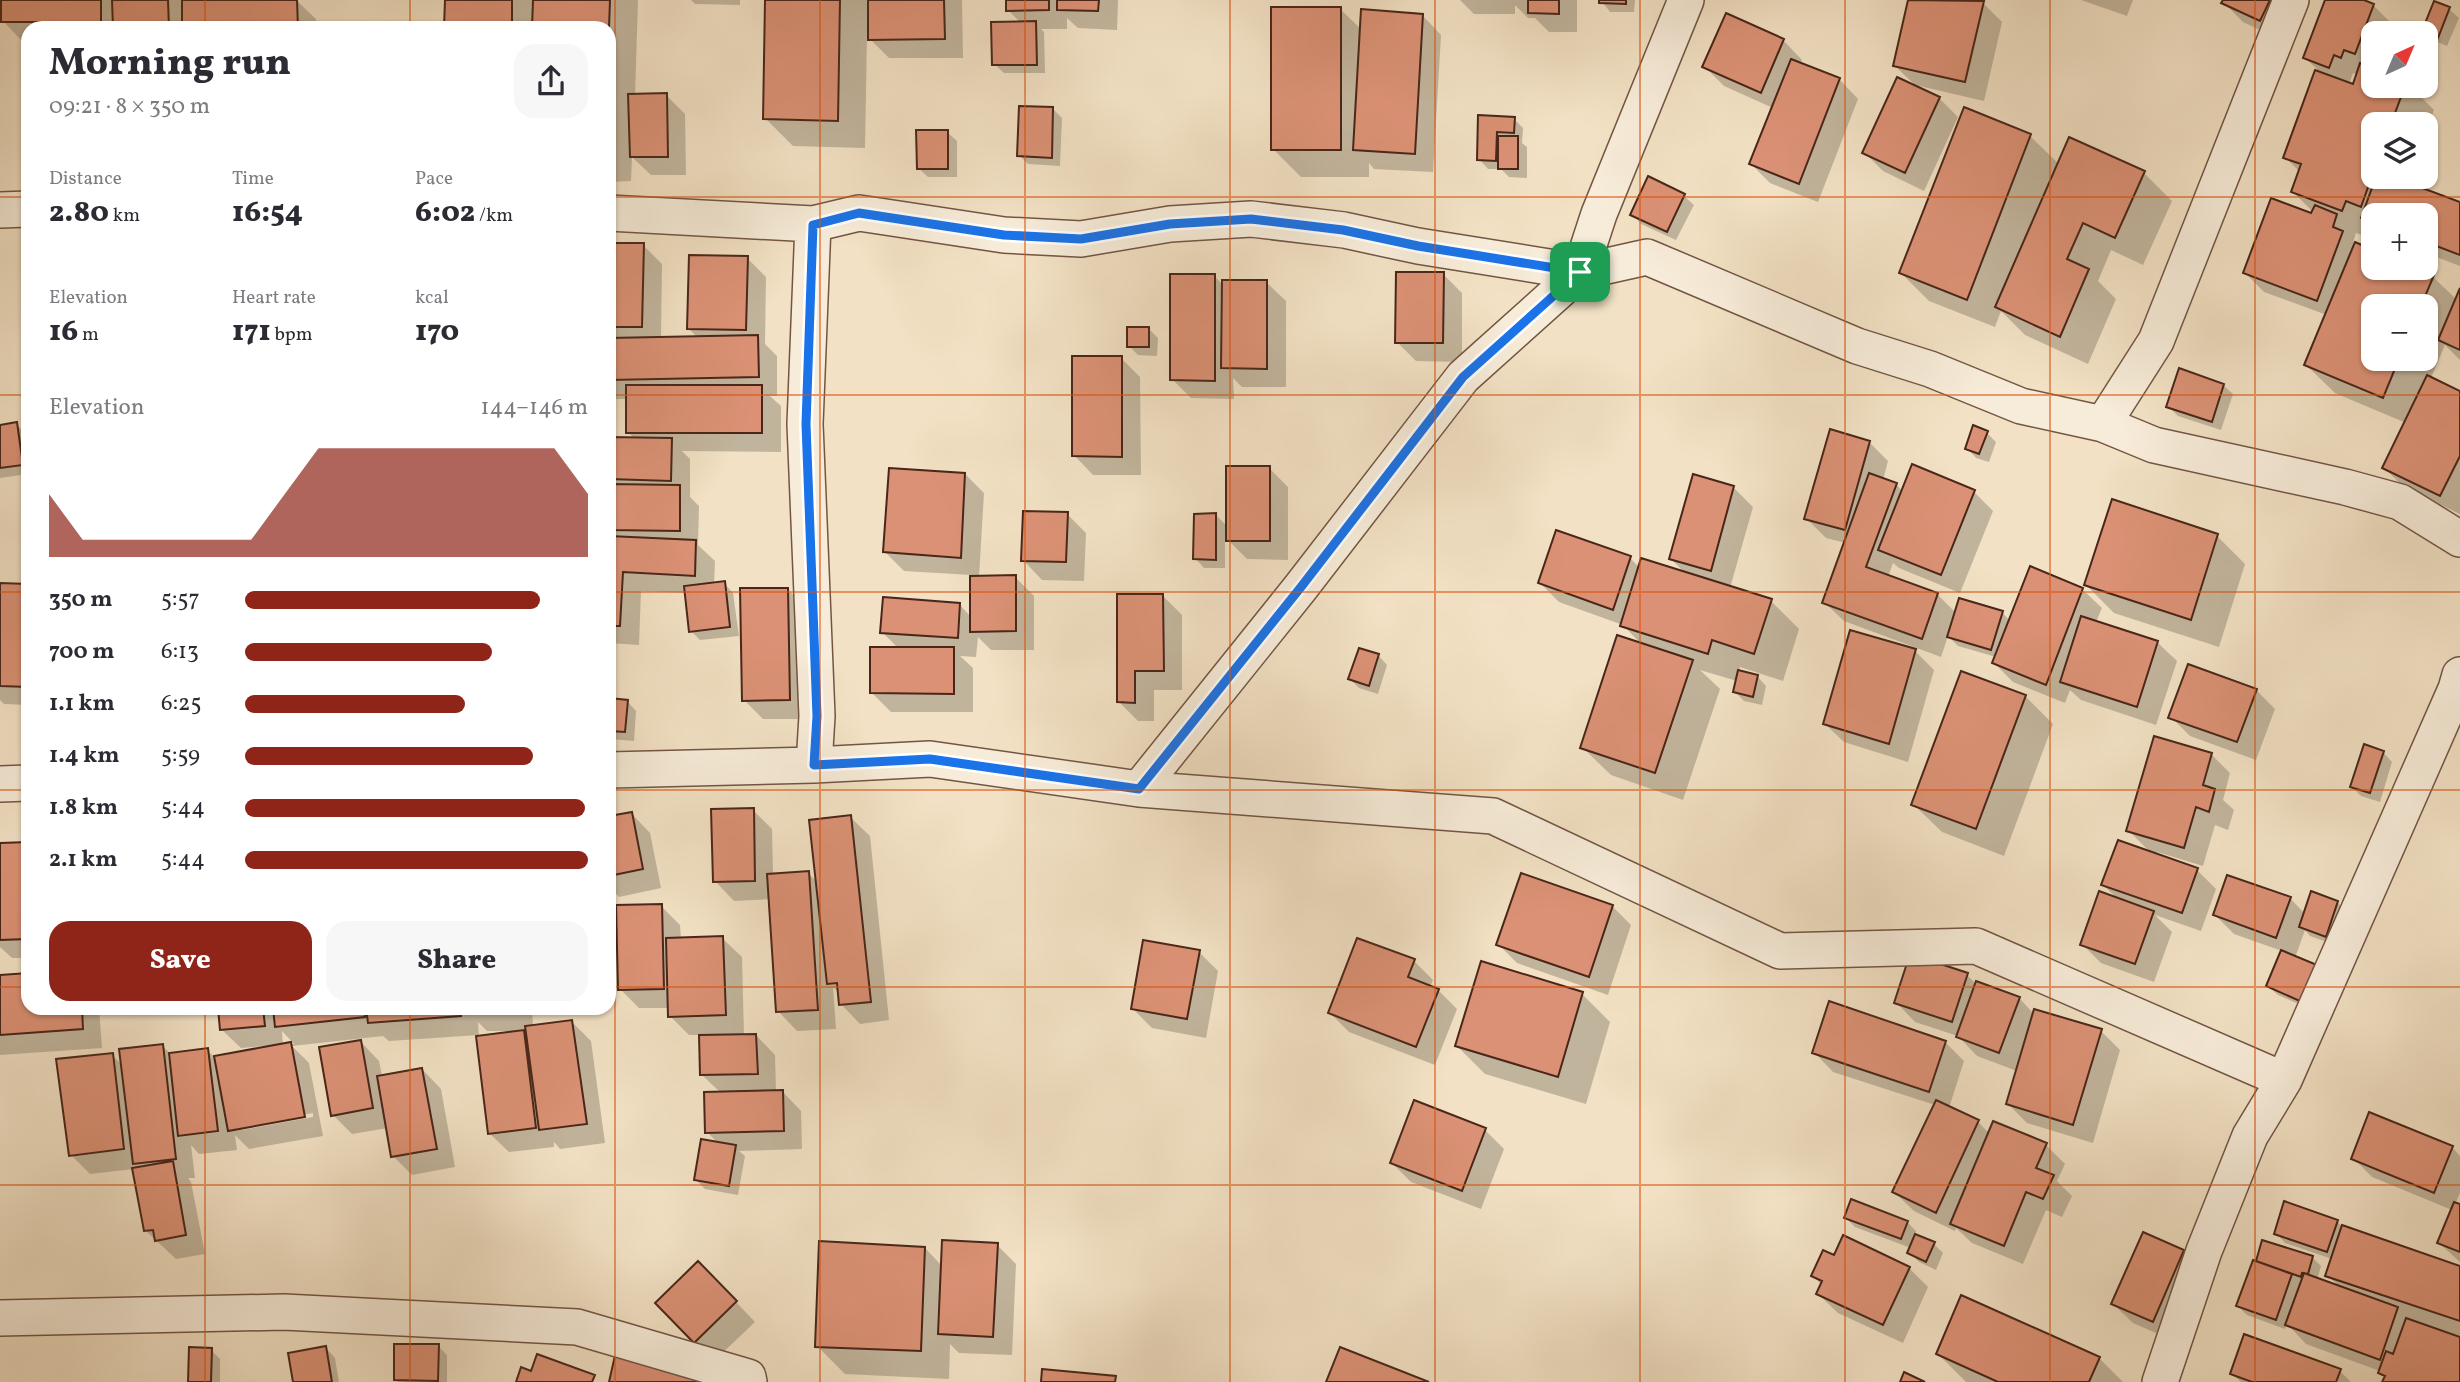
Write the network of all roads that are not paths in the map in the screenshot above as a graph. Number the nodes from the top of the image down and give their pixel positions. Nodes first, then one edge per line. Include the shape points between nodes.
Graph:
1 (1686, 0) edge
2 (2291, 0) edge
3 (21, 209) edge
4 (0, 210) edge
5 (616, 213) edge
6 (813, 225) junction
7 (1580, 272) junction
8 (2103, 424) junction
9 (2460, 539) edge
10 (2460, 676) edge
11 (814, 765) junction
12 (616, 770) edge
13 (0, 783) edge
14 (21, 783) edge
15 (1139, 789) junction
16 (2284, 1080) junction
17 (0, 1318) edge
18 (749, 1382) edge
19 (2160, 1382) edge

1 - 7 street
2 - 8 street via 2156,341
3 - 4 street
5 - 6 street
6 - 7 street via 859,213 1004,235 1081,239 1170,224 1251,219 1343,230
6 - 11 street via 806,424 817,716
7 - 8 street via 1647,257 1857,346 2021,406
7 - 15 street via 1463,377
8 - 9 street via 2154,445 2400,502
10 - 16 street
11 - 12 street
11 - 15 street via 930,759
13 - 14 street
15 - 16 street via 1493,816 1780,951 1976,946
16 - 19 street via 2250,1136 2204,1251
17 - 18 street via 284,1312 577,1327 748,1377

